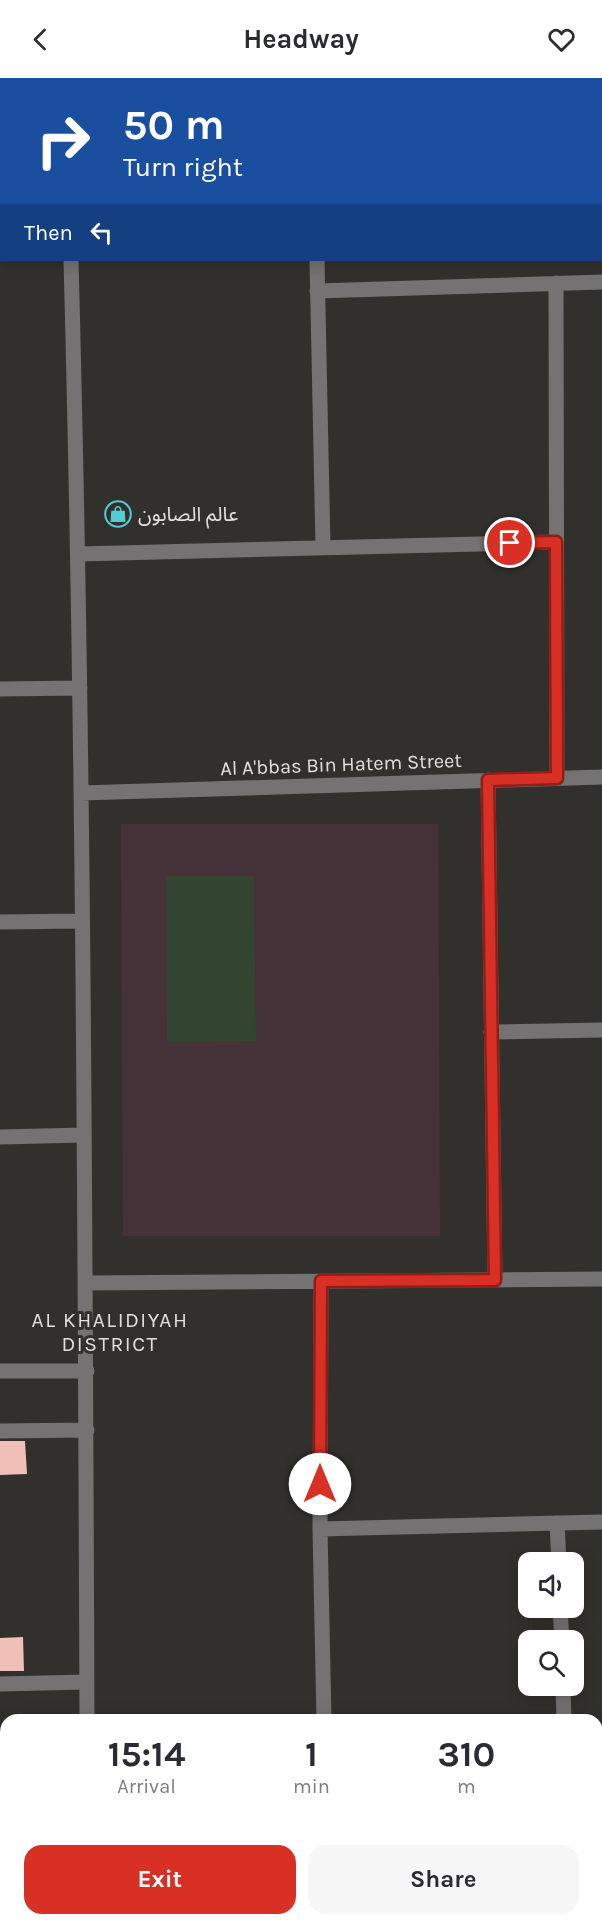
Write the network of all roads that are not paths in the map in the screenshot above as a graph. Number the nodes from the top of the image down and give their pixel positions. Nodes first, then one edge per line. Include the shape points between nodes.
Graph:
1 (71, 261) edge
2 (317, 261) edge
3 (602, 282) edge
4 (556, 283) junction
5 (317, 291) junction
6 (556, 542) junction
7 (323, 547) junction
8 (79, 554) junction
9 (80, 688) junction
10 (0, 689) edge
11 (602, 777) edge
12 (557, 778) junction
13 (488, 780) junction
14 (81, 793) junction
15 (82, 921) junction
16 (0, 922) edge
17 (602, 1030) edge
18 (492, 1032) junction
19 (84, 1135) junction
20 (0, 1137) edge
21 (602, 1279) edge
22 (495, 1280) junction
23 (321, 1281) junction
24 (86, 1283) junction
25 (0, 1371) edge
26 (87, 1371) junction
27 (87, 1430) junction
28 (0, 1431) edge
29 (602, 1522) edge
30 (557, 1523) junction
31 (320, 1529) junction
32 (558, 1552) edge
33 (87, 1682) junction
34 (0, 1684) edge
35 (563, 1696) edge
36 (87, 1714) edge
37 (324, 1714) edge
38 (564, 1714) edge

1 - 8 street
2 - 5 street
3 - 4 street
4 - 5 street
4 - 6 street
5 - 7 street
6 - 7 street
6 - 12 street
7 - 8 street
8 - 9 street
9 - 10 street
9 - 14 street
11 - 12 street, Al A'bbas Bin Hatem Street
12 - 13 street, Al A'bbas Bin Hatem Street
13 - 14 street, Al A'bbas Bin Hatem Street
13 - 18 street
14 - 15 street
15 - 16 street
15 - 19 street
17 - 18 street
18 - 22 street
19 - 20 street
19 - 24 street
21 - 22 street
22 - 23 street
23 - 24 street
23 - 31 street
24 - 26 street
25 - 26 street
26 - 27 street
27 - 28 street
27 - 33 street
29 - 30 street
30 - 31 street
30 - 32 street
31 - 37 street
33 - 34 street
33 - 36 street
35 - 38 street

